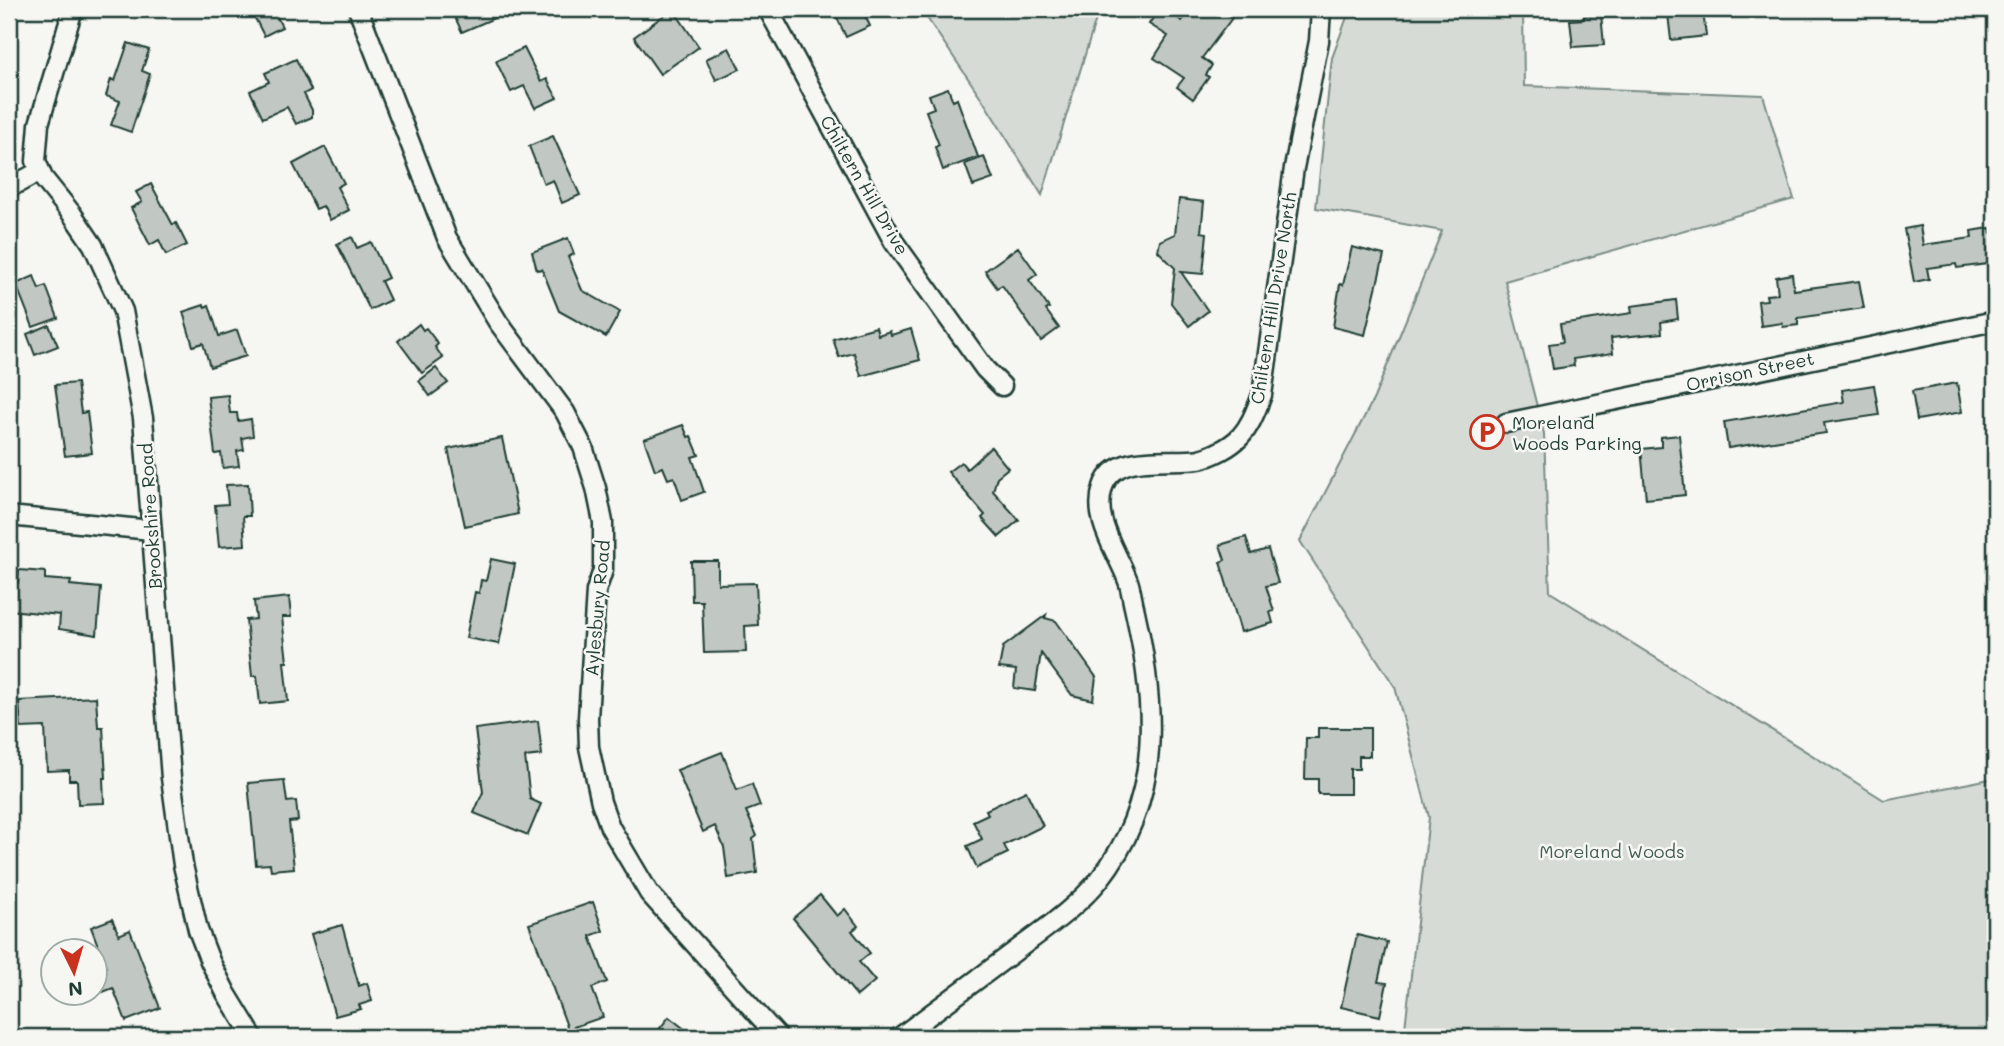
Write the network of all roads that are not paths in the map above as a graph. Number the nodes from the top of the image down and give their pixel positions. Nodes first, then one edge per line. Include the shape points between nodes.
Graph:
1 (73, 9) edge
2 (358, 9) edge
3 (768, 9) edge
4 (1321, 9) edge
5 (40, 171) junction
6 (9, 188) edge
7 (1995, 321) edge
8 (1002, 386) dead end
9 (1506, 423) dead end
10 (9, 516) edge
11 (151, 530) junction
12 (253, 1037) edge
13 (778, 1037) edge
14 (900, 1037) edge

1 - 5 street via 39,124 36,161
2 - 13 street, Aylesbury Road via 447,238 498,322 565,412 596,488 603,522 603,570 596,591 589,726 594,775 610,827 649,893
3 - 8 street, Chiltern Hill Drive via 894,242
4 - 14 street, Chiltern Hill Drive North via 1262,395 1253,419 1240,438 1222,450 1199,459 1130,463 1112,472 1103,485 1099,504 1103,525 1129,582 1150,695 1150,750 1134,817 1112,861 1081,898
5 - 6 street
5 - 11 street, Brookshire Road via 93,245 122,311 143,418
7 - 9 street, Orrison Street
10 - 11 street
11 - 12 street, Brookshire Road via 183,865 210,961

